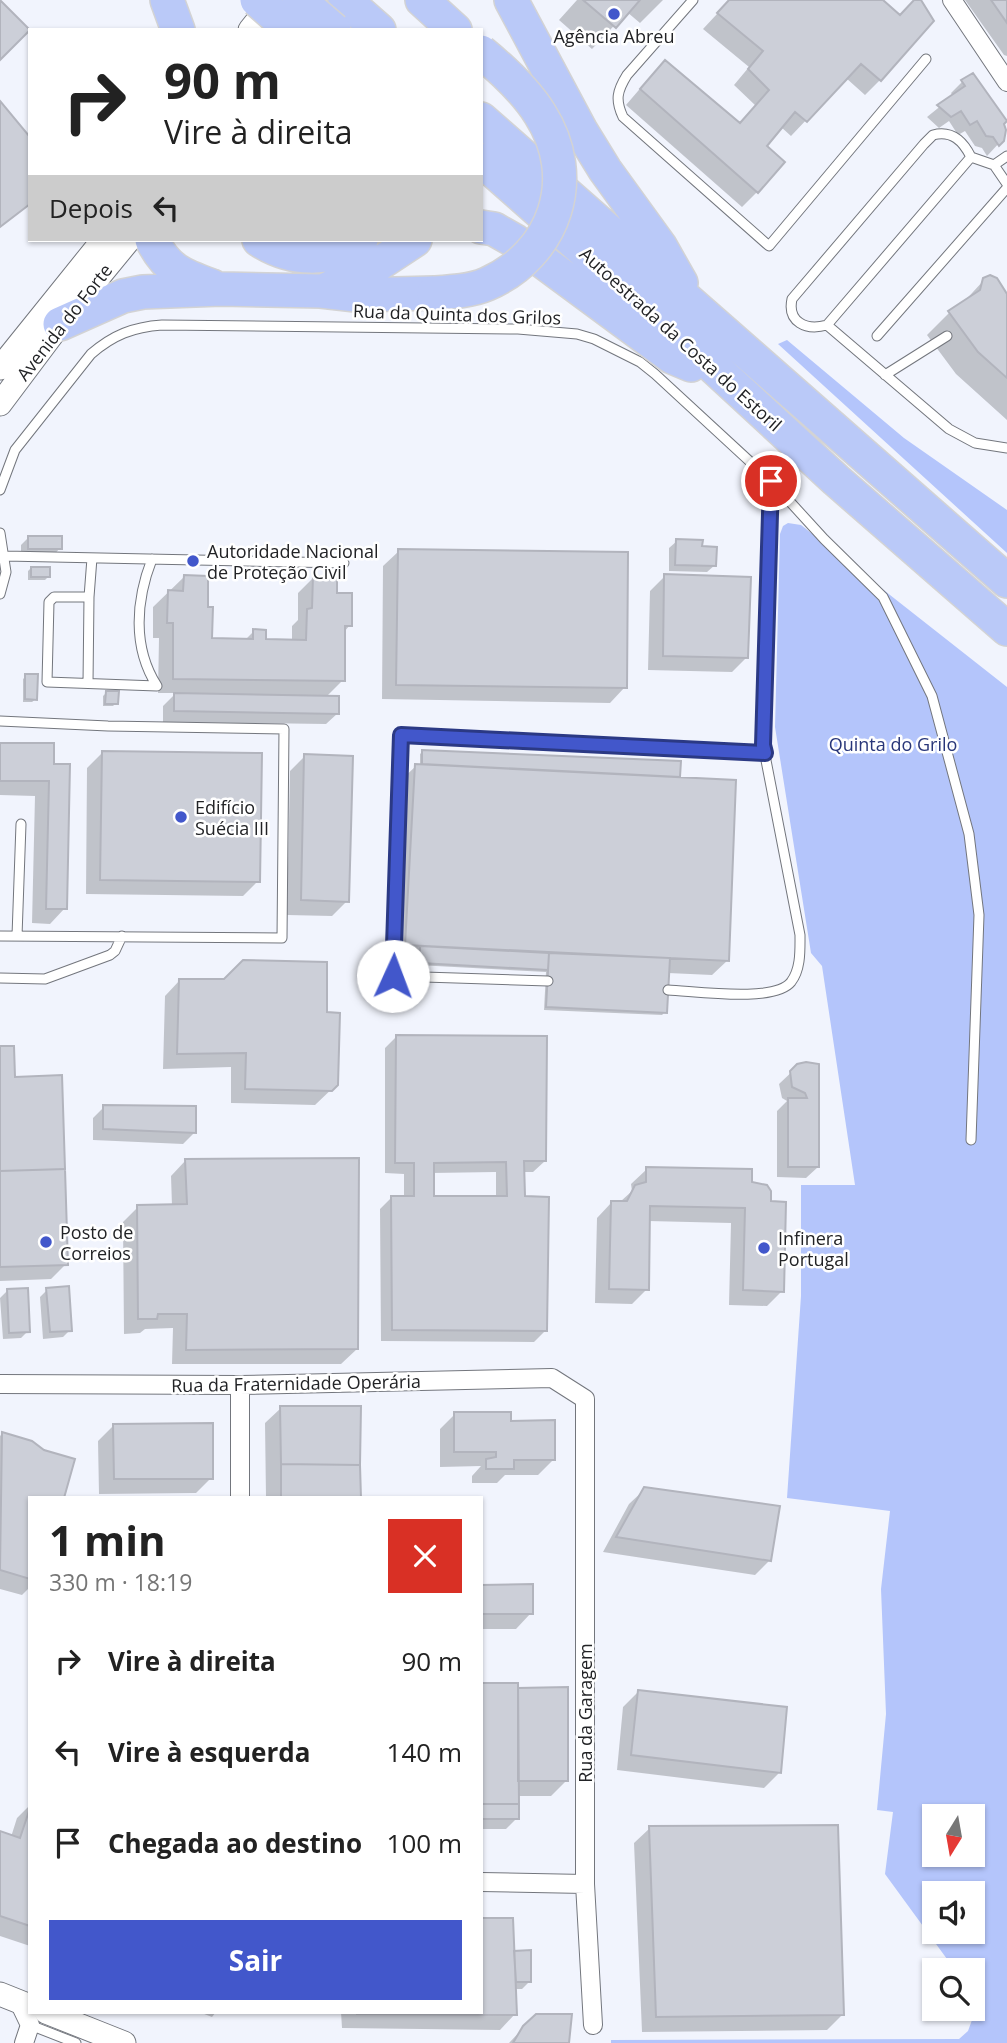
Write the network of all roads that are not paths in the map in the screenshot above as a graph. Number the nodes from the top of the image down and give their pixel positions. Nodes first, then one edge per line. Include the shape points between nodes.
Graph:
1 (167, 0) edge
2 (274, 0) edge
3 (299, 0) edge
4 (313, 0) edge
5 (422, 0) edge
6 (511, 0) edge
7 (693, 0) edge
8 (954, 2) edge
9 (254, 18) edge
10 (355, 18) edge
11 (177, 28) edge
12 (285, 28) edge
13 (292, 28) edge
14 (453, 28) edge
15 (483, 54) edge
16 (926, 59) dead end
17 (1007, 82) edge
18 (483, 121) edge
19 (1007, 156) edge
20 (971, 157) junction
21 (483, 162) edge
22 (994, 165) junction
23 (1007, 186) edge
24 (483, 227) edge
25 (101, 242) edge
26 (127, 242) edge
27 (153, 242) edge
28 (263, 242) edge
29 (357, 242) edge
30 (412, 242) edge
31 (221, 289) junction
32 (321, 291) junction
33 (693, 304) junction
34 (60, 324) junction
35 (827, 326) junction
36 (947, 336) dead end
37 (877, 337) dead end
38 (0, 368) edge
39 (885, 375) junction
40 (728, 379) junction
41 (0, 404) edge
42 (1007, 449) edge
43 (771, 481) junction
44 (0, 489) edge
45 (0, 533) edge
46 (5, 556) junction
47 (92, 558) junction
48 (152, 559) junction
49 (344, 563) dead end
50 (1007, 581) edge
51 (0, 594) edge
52 (89, 597) junction
53 (1007, 629) edge
54 (88, 683) junction
55 (0, 721) edge
56 (765, 753) junction
57 (21, 824) dead end
58 (0, 936) edge
59 (17, 936) junction
60 (122, 936) junction
61 (0, 978) edge
62 (548, 981) dead end
63 (668, 990) dead end
64 (971, 1140) dead end
65 (0, 1384) edge
66 (240, 1385) junction
67 (585, 1399) joint
68 (240, 1496) edge
69 (483, 1882) edge
70 (585, 1884) junction
71 (25, 2008) edge
72 (34, 2014) edge
73 (42, 2014) edge
74 (593, 2025) dead end
75 (24, 2043) edge
76 (76, 2043) edge
77 (124, 2043) edge

1 - 11 highway
2 - 9 street
3 - 10 highway, bridge
4 - 13 street
5 - 14 highway
6 - 33 highway via 581,131 660,246
7 - 16 lane via 627,75 619,87 618,106 623,117 769,246
8 - 17 street
9 - 12 highway, bridge
15 - 32 highway, bridge via 513,80 550,134 559,168 557,201 539,245 513,269 484,285 434,293
18 - 33 highway, Autoestrada da Costa do Estoril
19 - 22 lane
20 - 22 lane
20 - 35 lane
20 - 35 lane via 958,139 941,133 933,135 906,165 792,299 794,320 809,328
21 - 40 highway, Autoestrada da Costa do Estoril
22 - 23 lane
23 - 37 lane
24 - 40 highway via 514,241 672,357
25 - 38 street, Avenida do Forte
26 - 34 street, Avenida do Forte
27 - 31 highway via 182,275
28 - 29 highway via 285,252 318,256
30 - 32 highway via 368,271
31 - 32 highway
31 - 34 highway via 123,296
33 - 50 highway, Autoestrada da Costa do Estoril
34 - 41 street, Avenida do Forte
35 - 39 lane
36 - 39 lane
39 - 42 lane via 949,429 975,443
40 - 53 highway, Autoestrada da Costa do Estoril
43 - 44 lane, Rua da Quinta dos Grilos via 655,374 624,353 577,334 518,329 162,325 137,327 91,354 15,450
43 - 56 lane
43 - 64 lane, Rua da Quinta dos Grilos via 883,597 932,696 969,834 979,915
45 - 46 lane
46 - 47 lane
46 - 51 lane via 6,578
47 - 48 lane
47 - 52 lane
48 - 49 lane
48 - 54 lane via 140,605 139,632 157,686
52 - 54 lane
52 - 54 lane via 54,597 50,602 47,682
55 - 60 lane via 284,729 282,938
56 - 62 lane via 401,735 393,976
56 - 63 lane via 800,934 796,972 774,993
57 - 59 lane
58 - 59 lane
59 - 60 lane
60 - 61 lane via 110,955 46,979
65 - 66 street, Rua da Fraternidade Operária
66 - 67 street, Rua da Fraternidade Operária via 551,1378
66 - 68 street
67 - 70 street, Rua da Garagem
69 - 70 street
70 - 74 street, Rua da Garagem
71 - 75 street
72 - 76 lane
73 - 77 street

